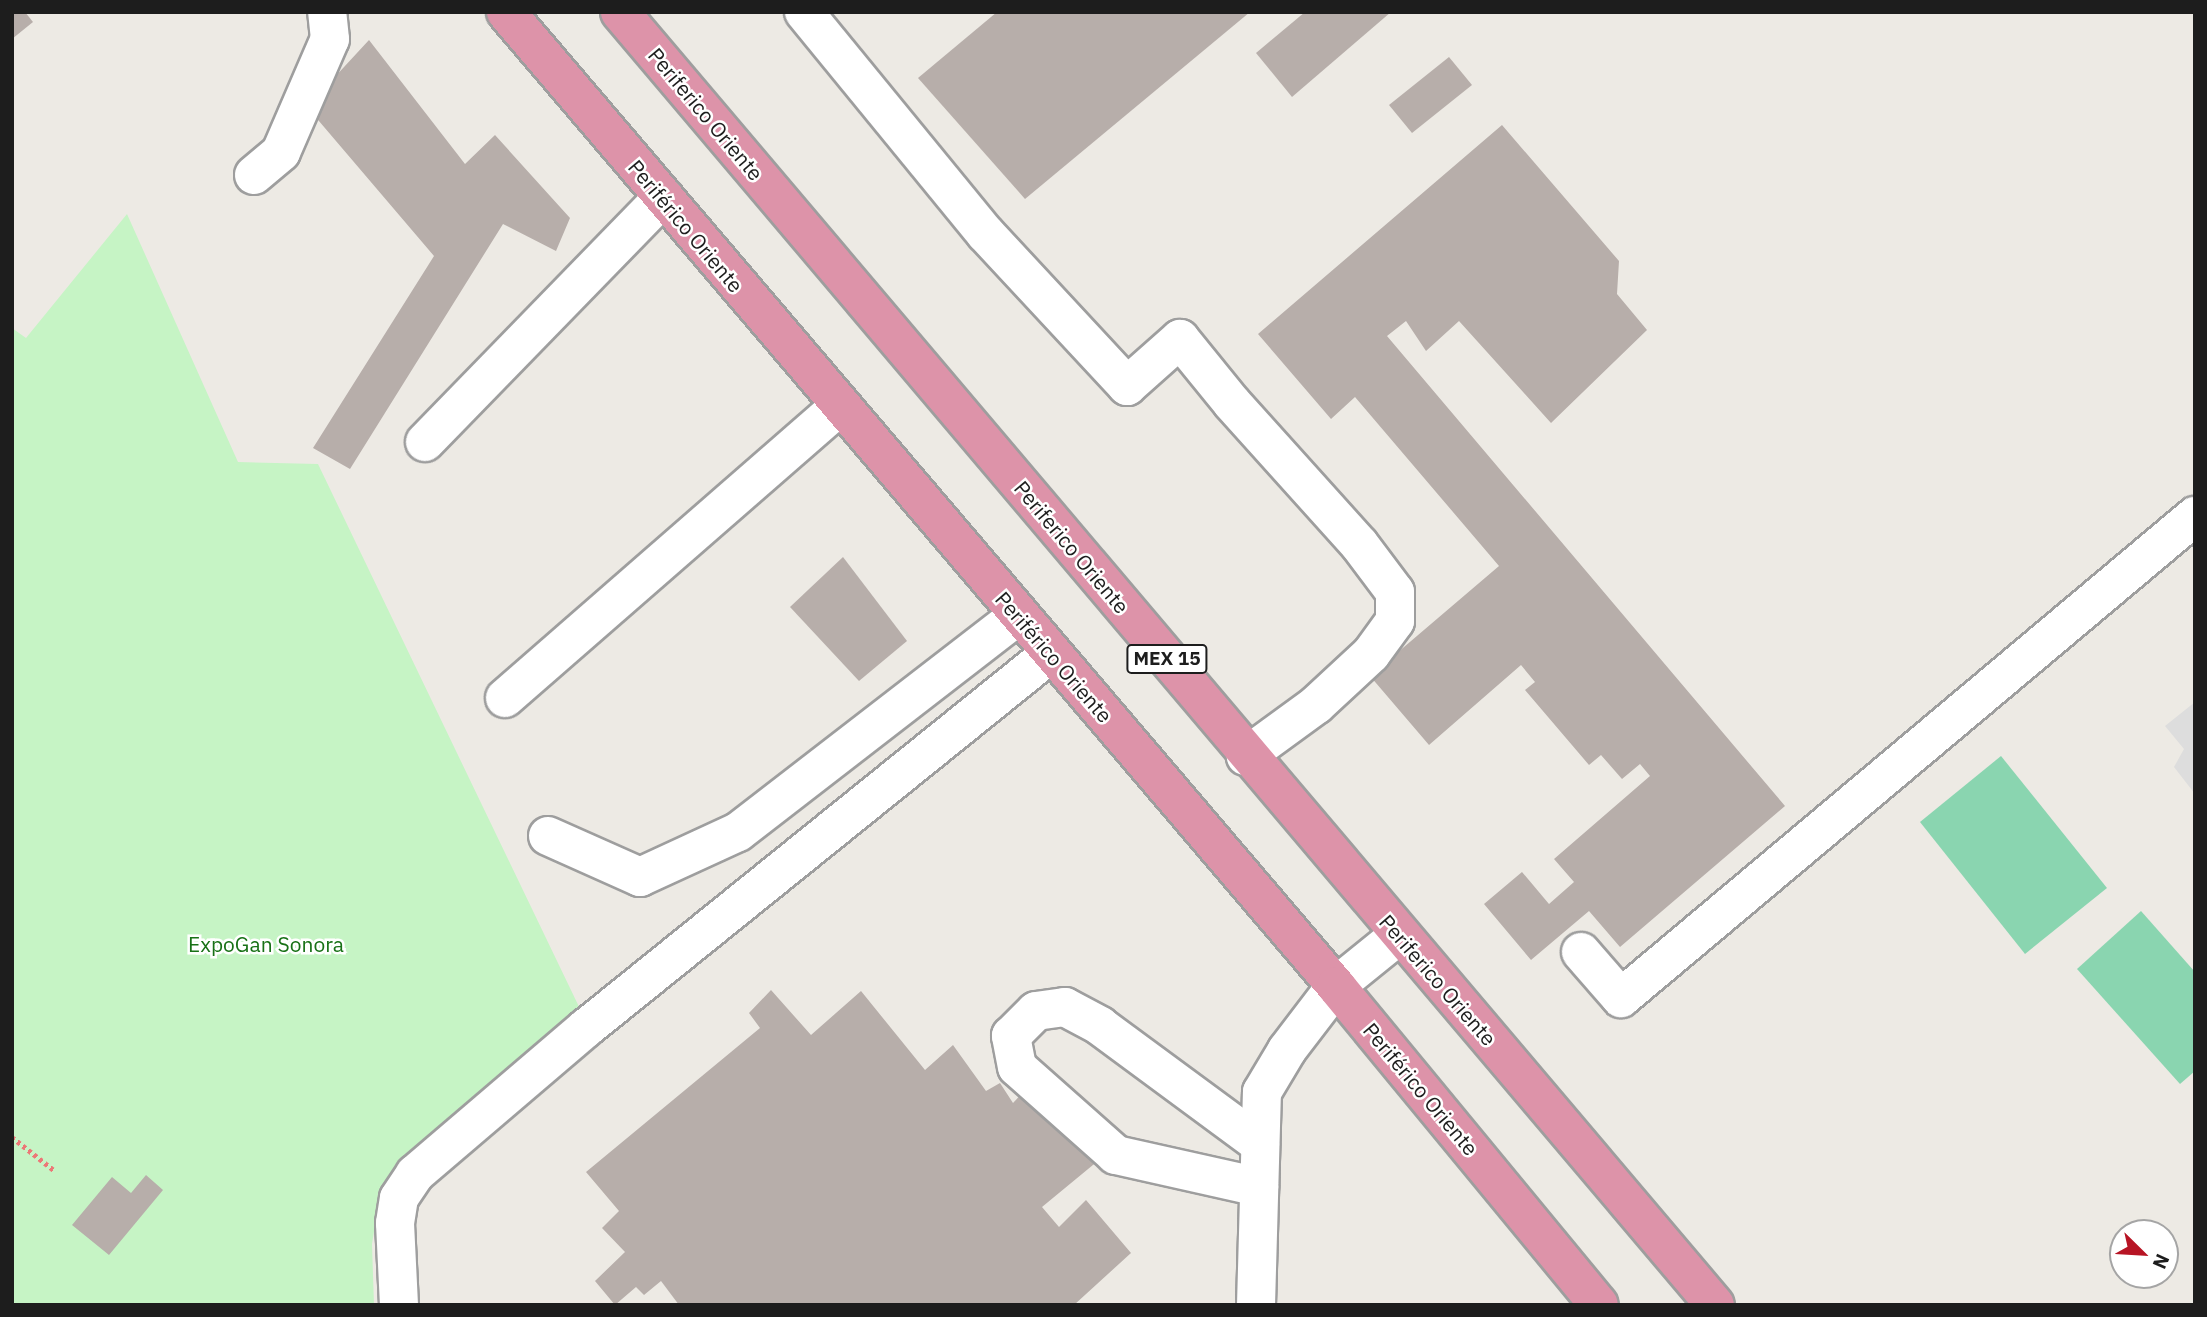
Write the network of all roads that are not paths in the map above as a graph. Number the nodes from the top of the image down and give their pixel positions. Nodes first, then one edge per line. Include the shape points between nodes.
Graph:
1 (327, 12) edge
2 (506, 12) edge
3 (620, 12) edge
4 (804, 12) edge
5 (254, 175) dead end
6 (663, 197) junction
7 (838, 408) junction
8 (425, 442) dead end
9 (2195, 516) edge
10 (1019, 615) junction
11 (1051, 653) junction
12 (505, 698) dead end
13 (1246, 756) junction
14 (548, 836) dead end
15 (1399, 935) junction
16 (1581, 952) dead end
17 (1336, 986) junction
18 (1260, 1144) junction
19 (1259, 1187) junction
20 (399, 1305) edge
21 (1256, 1305) edge
22 (1599, 1305) edge
23 (1715, 1305) edge

1 - 5 street via 330,39 281,152
2 - 6 highway, Periférico Oriente
3 - 13 highway, Periferico Oriente / MEX 15
4 - 13 street via 985,233 1128,386 1180,339 1359,544 1395,592 1395,621 1371,654 1316,705
6 - 7 highway, Periférico Oriente
6 - 8 street
7 - 10 highway, Periférico Oriente
7 - 12 street
9 - 16 street via 1621,998
10 - 11 highway, Periférico Oriente
10 - 14 street via 738,832 640,877
11 - 17 highway, Periférico Oriente
11 - 20 street via 586,1028 415,1174 399,1198 395,1223
13 - 15 highway, Periferico Oriente / MEX 15
15 - 17 street
15 - 23 highway, Periferico Oriente / MEX 15
17 - 18 street via 1287,1050 1262,1092
17 - 22 highway, Periférico Oriente
18 - 19 street
18 - 19 street via 1100,1026 1065,1007 1036,1011 1011,1036 1017,1067 1116,1155
19 - 21 street

